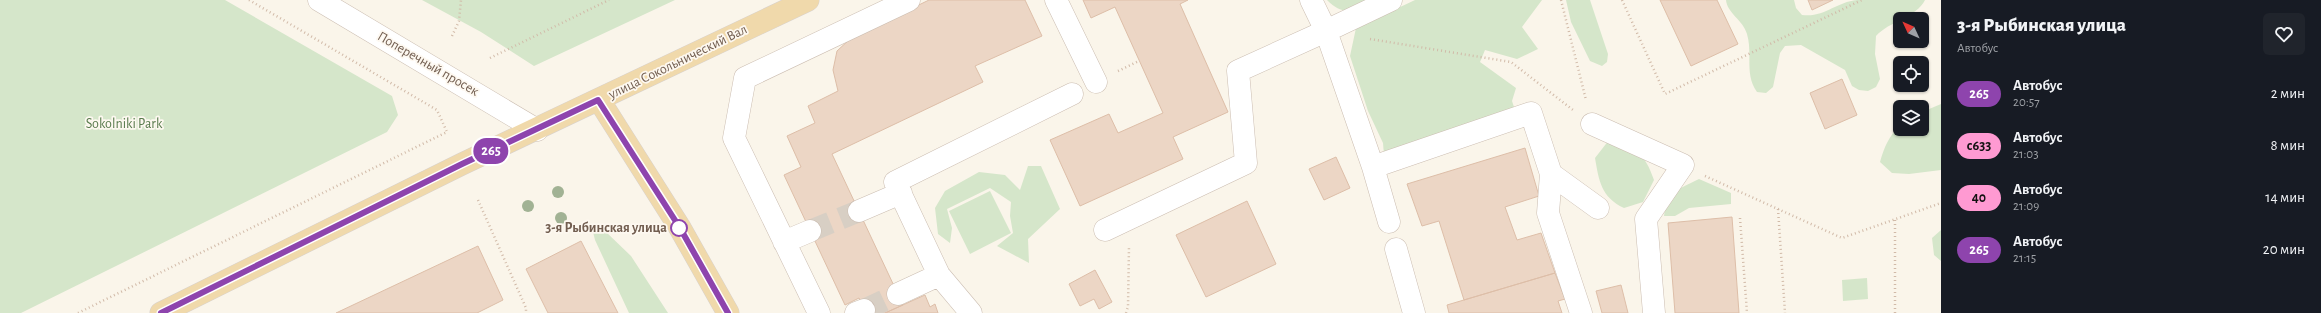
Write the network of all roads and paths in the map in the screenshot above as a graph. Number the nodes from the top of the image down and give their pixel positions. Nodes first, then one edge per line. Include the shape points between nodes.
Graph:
1 (249, 0) edge
2 (319, 0) edge
3 (461, 0) edge
4 (609, 0) edge
5 (808, 0) edge
6 (909, 0) edge
7 (1056, 0) edge
8 (1311, 0) edge
9 (1390, 0) edge
10 (1561, 0) edge
11 (1622, 0) edge
12 (1862, 0) edge
13 (1326, 31) junction
14 (452, 36) dead end
15 (1364, 38) dead end
16 (490, 58) dead end
17 (1096, 82) dead end
18 (1072, 94) dead end
19 (598, 100) junction
20 (1592, 124) junction
21 (537, 130) junction
22 (1683, 166) junction
23 (1373, 167) junction
24 (1551, 174) junction
25 (900, 193) junction
26 (478, 200) dead end
27 (1941, 202) edge
28 (1598, 208) dead end
29 (1778, 209) junction
30 (858, 210) tunnel mouth
31 (1740, 218) dead end
32 (1895, 218) junction
33 (1127, 220) junction
34 (1389, 222) dead end
35 (1105, 230) dead end
36 (810, 231) tunnel mouth
37 (784, 242) junction
38 (1396, 249) dead end
39 (939, 275) junction
40 (898, 294) tunnel mouth
41 (78, 313) edge
42 (161, 313) edge
43 (526, 313) edge
44 (728, 313) edge
45 (819, 313) edge
46 (971, 313) edge
47 (1126, 313) edge
48 (1414, 313) edge
49 (1581, 313) edge
50 (1654, 313) edge
51 (1747, 313) edge
52 (1785, 313) edge
53 (1895, 313) edge

1 - 41 path via 437,110 447,132
2 - 21 street, Поперечный просек
3 - 14 path via 459,21
4 - 16 path
5 - 19 main road, улица Сокольнический Вал
6 - 37 street via 745,78 734,138
7 - 17 street
8 - 13 street
9 - 13 street
10 - 20 path
11 - 12 path via 1665,94
13 - 23 street
13 - 33 street via 1238,71 1246,163
15 - 20 path via 1511,62
18 - 25 street via 895,182
19 - 21 main road, улица Сокольнический Вал
19 - 44 main road via 680,228
20 - 22 street
21 - 42 main road, улица Сокольнический Вал via 462,164
22 - 29 path
22 - 50 street via 1646,219
23 - 24 street via 1531,113
23 - 34 street
24 - 28 street
24 - 49 street via 1548,213
25 - 30 street
25 - 39 street
26 - 43 path
27 - 32 path
29 - 32 path via 1842,238
29 - 52 path
31 - 51 path
32 - 53 path
33 - 35 street
33 - 47 path via 1130,251
36 - 37 street
37 - 45 street
38 - 48 street
39 - 40 street
39 - 46 street

